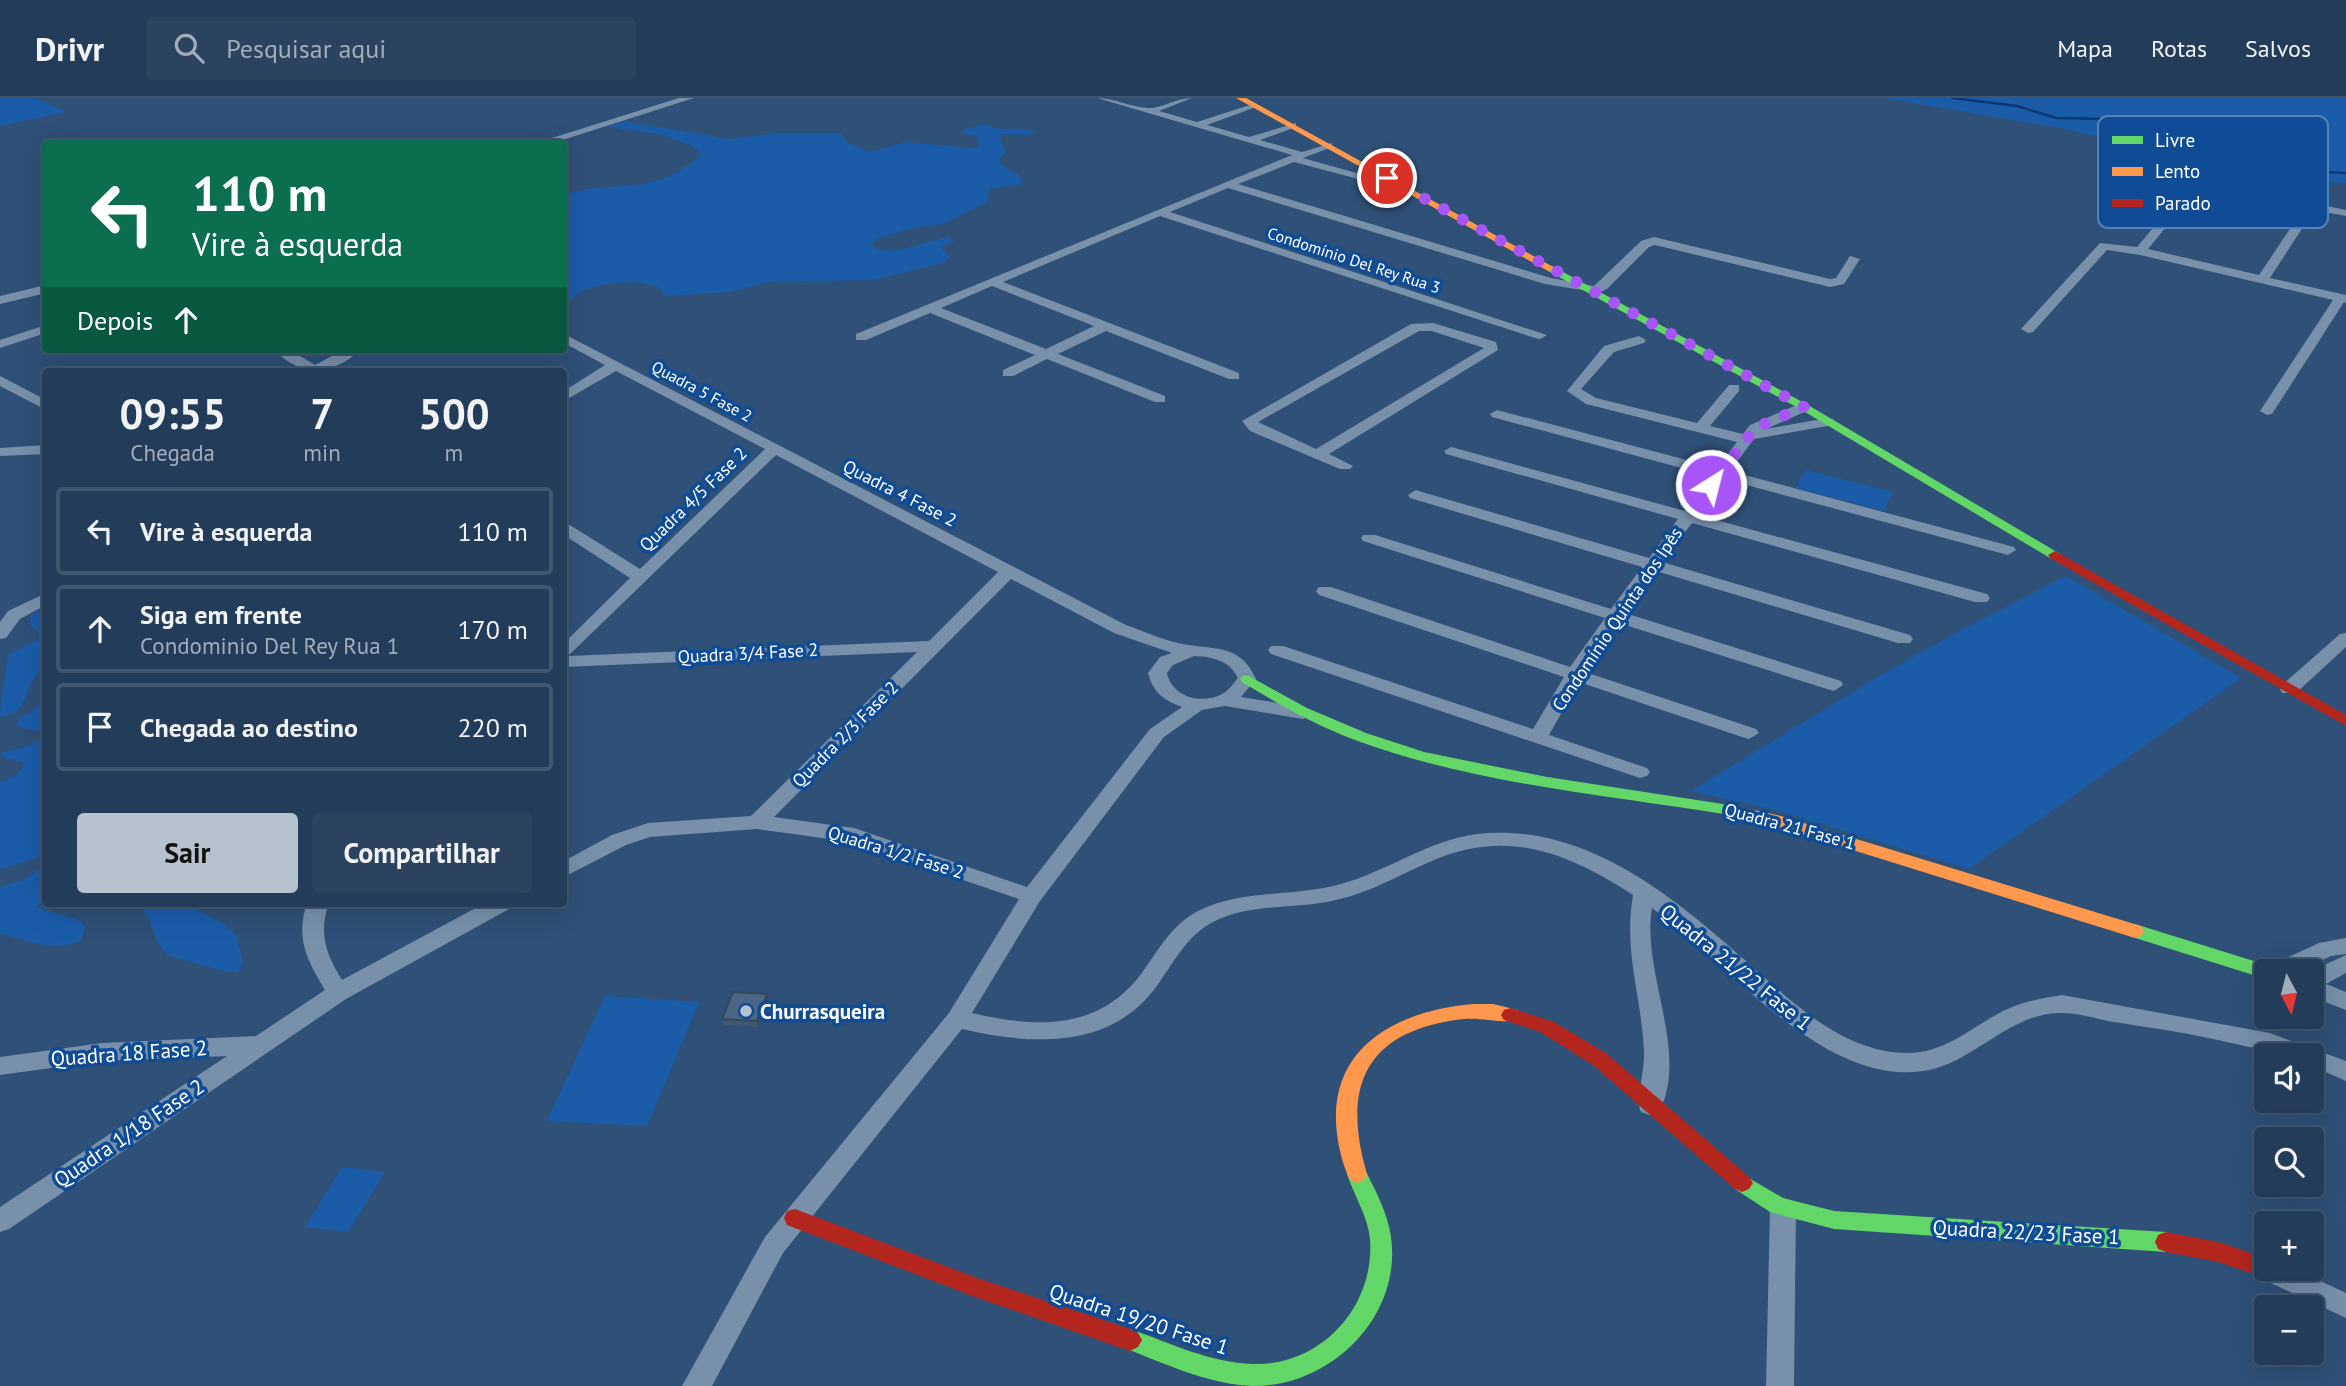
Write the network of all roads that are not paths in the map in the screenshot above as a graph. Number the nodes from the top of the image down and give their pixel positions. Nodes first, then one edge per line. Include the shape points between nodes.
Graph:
1 (689, 98) edge
2 (1102, 98) edge
3 (1187, 98) edge
4 (1247, 101) edge
5 (1151, 111) junction
6 (1200, 124) junction
7 (1292, 125) junction
8 (1252, 139) junction
9 (551, 140) edge
10 (1328, 145) junction
11 (1297, 157) junction
12 (1232, 186) junction
13 (1407, 189) junction
14 (2328, 209) edge
15 (1159, 212) junction
16 (2346, 213) edge
17 (2160, 228) edge
18 (2297, 228) edge
19 (2140, 251) junction
20 (1854, 259) dead end
21 (2263, 279) junction
22 (992, 282) junction
23 (1591, 289) junction
24 (42, 290) edge
25 (2343, 298) edge
26 (0, 300) edge
27 (929, 308) junction
28 (1492, 321) junction
29 (1105, 326) junction
30 (2028, 329) dead end
31 (42, 331) edge
32 (1540, 335) dead end
33 (1468, 336) junction
34 (861, 337) dead end
35 (567, 340) edge
36 (1639, 340) dead end
37 (0, 344) edge
38 (287, 354) edge
39 (346, 354) edge
40 (1044, 354) junction
41 (615, 365) junction
42 (310, 368) edge
43 (320, 368) edge
44 (1008, 373) dead end
45 (1234, 376) dead end
46 (0, 380) edge
47 (1734, 388) dead end
48 (567, 395) edge
49 (1160, 399) dead end
50 (42, 404) edge
51 (1804, 407) junction
52 (2267, 411) dead end
53 (1497, 414) dead end
54 (1828, 422) junction
55 (1702, 427) junction
56 (1748, 438) junction
57 (42, 449) edge
58 (773, 449) junction
59 (1451, 451) dead end
60 (0, 452) edge
61 (1318, 454) junction
62 (1345, 466) dead end
63 (1720, 473) junction
64 (1416, 495) dead end
65 (1687, 516) junction
66 (567, 530) edge
67 (1369, 538) dead end
68 (2008, 550) dead end
69 (1653, 564) junction
70 (1009, 571) junction
71 (640, 577) junction
72 (1325, 591) dead end
73 (1981, 598) dead end
74 (42, 600) edge
75 (1616, 616) junction
76 (1120, 629) junction
77 (0, 634) edge
78 (2346, 638) edge
79 (1905, 639) dead end
80 (933, 646) junction
81 (567, 649) edge
82 (1277, 650) dead end
83 (1192, 651) junction
84 (567, 662) edge
85 (1159, 668) junction
86 (1575, 673) junction
87 (1247, 679) junction
88 (1834, 685) dead end
89 (2289, 689) junction
90 (1164, 693) junction
91 (1228, 701) junction
92 (1197, 705) junction
93 (1306, 714) junction
94 (2346, 721) edge
95 (1157, 733) junction
96 (1749, 733) dead end
97 (1537, 738) junction
98 (1640, 772) dead end
99 (757, 822) junction
100 (567, 868) edge
101 (1644, 894) junction
102 (1032, 895) junction
103 (316, 907) edge
104 (496, 907) edge
105 (2346, 946) edge
106 (2304, 959) edge
107 (2346, 964) edge
108 (2254, 968) edge
109 (2324, 975) edge
110 (338, 993) junction
111 (2324, 993) edge
112 (2346, 1001) edge
113 (957, 1019) junction
114 (2273, 1043) edge
115 (258, 1045) junction
116 (2324, 1062) edge
117 (0, 1066) edge
118 (2346, 1071) edge
119 (1650, 1105) junction
120 (1783, 1209) junction
121 (795, 1218) junction
122 (0, 1221) edge
123 (2254, 1264) edge
124 (2294, 1281) edge
125 (2346, 1306) edge
126 (696, 1386) edge
127 (1780, 1386) edge

1 - 9 street
2 - 5 street
3 - 5 street
4 - 6 street
4 - 7 street
5 - 6 street
6 - 8 street
7 - 8 street
7 - 10 street
8 - 11 street
10 - 11 street
10 - 13 street
11 - 12 street
11 - 13 street
12 - 15 street
12 - 23 street via 1549,281
13 - 23 street
14 - 16 street
15 - 22 street
15 - 28 street, Condomínio Del Rey Rua 3
17 - 19 street
18 - 21 street
19 - 21 street
19 - 30 street via 2104,246
20 - 23 street via 1840,281 1830,283 1654,241 1645,244 1603,286
21 - 25 street
22 - 27 street
22 - 29 street
23 - 51 street
24 - 26 street
25 - 52 street
27 - 34 street
27 - 40 street
28 - 32 street, Condomínio Del Rey Rua 3
28 - 33 street
29 - 40 street
29 - 45 street
31 - 37 street
33 - 61 street via 1489,344 1491,350
33 - 61 street via 1426,326 1406,331 1250,421 1255,428
35 - 41 street, Quadra 5 Fase 2
36 - 55 street via 1609,349 1574,391 1591,401
38 - 42 street
39 - 43 street
40 - 44 street
40 - 49 street
41 - 48 street
41 - 58 street, Quadra 5 Fase 2
46 - 50 street
47 - 55 street
51 - 54 street
51 - 56 street, Condomínio Quinta dos Ipês via 1755,428
53 - 63 street
54 - 56 street
54 - 89 street
55 - 56 street
56 - 63 street, Condomínio Quinta dos Ipês
57 - 60 street
58 - 70 street, Quadra 4 Fase 2
58 - 71 street, Quadra 4/5 Fase 2
59 - 65 street
61 - 62 street
63 - 65 street, Condomínio Quinta dos Ipês
63 - 68 street
64 - 69 street
65 - 69 street, Condomínio Quinta dos Ipês
65 - 73 street
66 - 71 street
67 - 75 street
69 - 75 street, Condomínio Quinta dos Ipês
69 - 79 street
70 - 76 street, Quadra 4 Fase 2
70 - 80 street, Quadra 2/3 Fase 2
71 - 81 street, Quadra 4/5 Fase 2
72 - 86 street
74 - 77 street via 14,615
75 - 86 street, Condomínio Quinta dos Ipês
75 - 88 street
76 - 83 street
76 - 85 street
78 - 89 street
80 - 84 street, Quadra 3/4 Fase 2
80 - 99 street, Quadra 2/3 Fase 2
82 - 97 street
83 - 85 street
83 - 87 street via 1231,657 1243,667
85 - 90 street via 1157,679
86 - 96 street
86 - 97 street, Condomínio Quinta dos Ipês
87 - 91 street
87 - 93 street, Quadra 21 Fase 1
89 - 94 street
90 - 92 street
90 - 95 street
91 - 92 street
91 - 93 street, Quadra 21 Fase 1
92 - 95 street
93 - 108 street, Quadra 21 Fase 1 via 1463,768 1704,804 1775,820
95 - 102 street
97 - 98 street
99 - 100 street, Quadra 1/2 Fase 2 via 648,830
99 - 102 street, Quadra 1/2 Fase 2 via 854,835
101 - 113 street, Quadra 21/22 Fase 1 via 1563,848 1506,839 1462,843 1432,851 1342,892 1254,902 1202,918 1174,940 1139,993 1097,1021 1037,1034
101 - 114 street, Quadra 21/22 Fase 1 via 1681,919 1806,1027 1876,1058 1903,1063 1943,1058 2014,1015 2062,1004
101 - 119 street via 1640,933 1658,1058
102 - 113 street
103 - 110 street via 310,938
104 - 110 street, Quadra 1/18 Fase 2
105 - 106 street via 2327,948
107 - 109 street
110 - 115 street, Quadra 1/18 Fase 2
111 - 112 street
113 - 121 street
115 - 117 street, Quadra 18 Fase 2 via 102,1052
115 - 122 street, Quadra 1/18 Fase 2
116 - 118 street, Quadra 21/22 Fase 1
119 - 120 street, Quadra 19/20 Fase 1 via 1753,1192
119 - 121 street, Quadra 19/20 Fase 1 via 1594,1053 1532,1020 1506,1013 1472,1010 1440,1014 1409,1023 1369,1050 1350,1078 1343,1111 1348,1149 1381,1235 1382,1273 1372,1303 1350,1336 1316,1361 1276,1374 1238,1374 1208,1366 975,1287
120 - 123 street, Quadra 22/23 Fase 1 via 1879,1224 2129,1238 2222,1253
120 - 127 street
121 - 126 street via 757,1269 716,1357
124 - 125 street, Quadra 22/23 Fase 1

